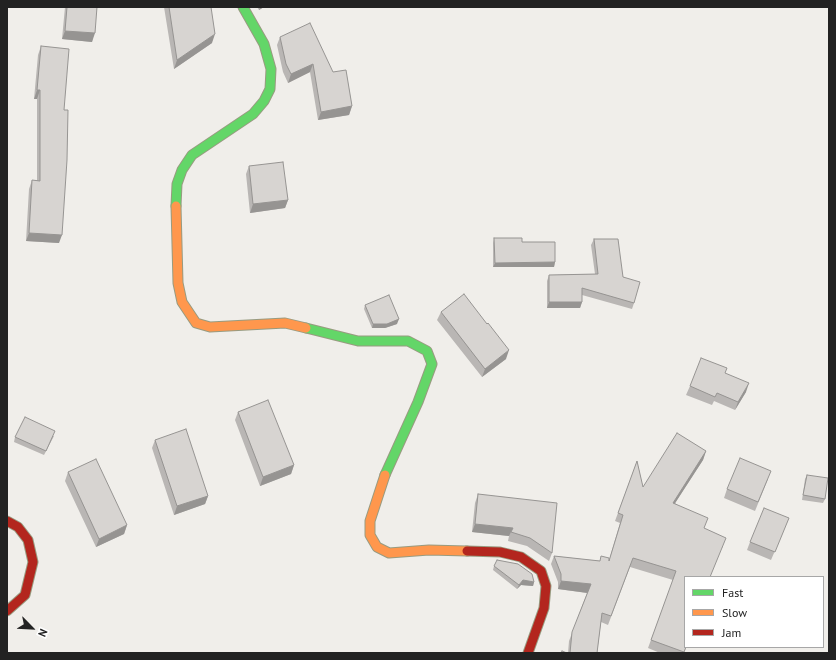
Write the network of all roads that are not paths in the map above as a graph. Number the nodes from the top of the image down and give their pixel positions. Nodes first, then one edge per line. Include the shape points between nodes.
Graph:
1 (243, 7) edge
2 (7, 521) edge
3 (7, 611) edge
4 (528, 653) edge

1 - 4 street via 264,44 271,70 270,89 253,114 192,155 182,170 177,184 176,199 178,283 182,302 196,323 210,327 285,323 358,341 408,342 427,351 432,364 418,402 388,465 370,521 370,535 377,546 389,553 429,550 500,552 533,564 541,571 546,586 544,608
2 - 3 street via 18,527 28,540 33,562 25,595

